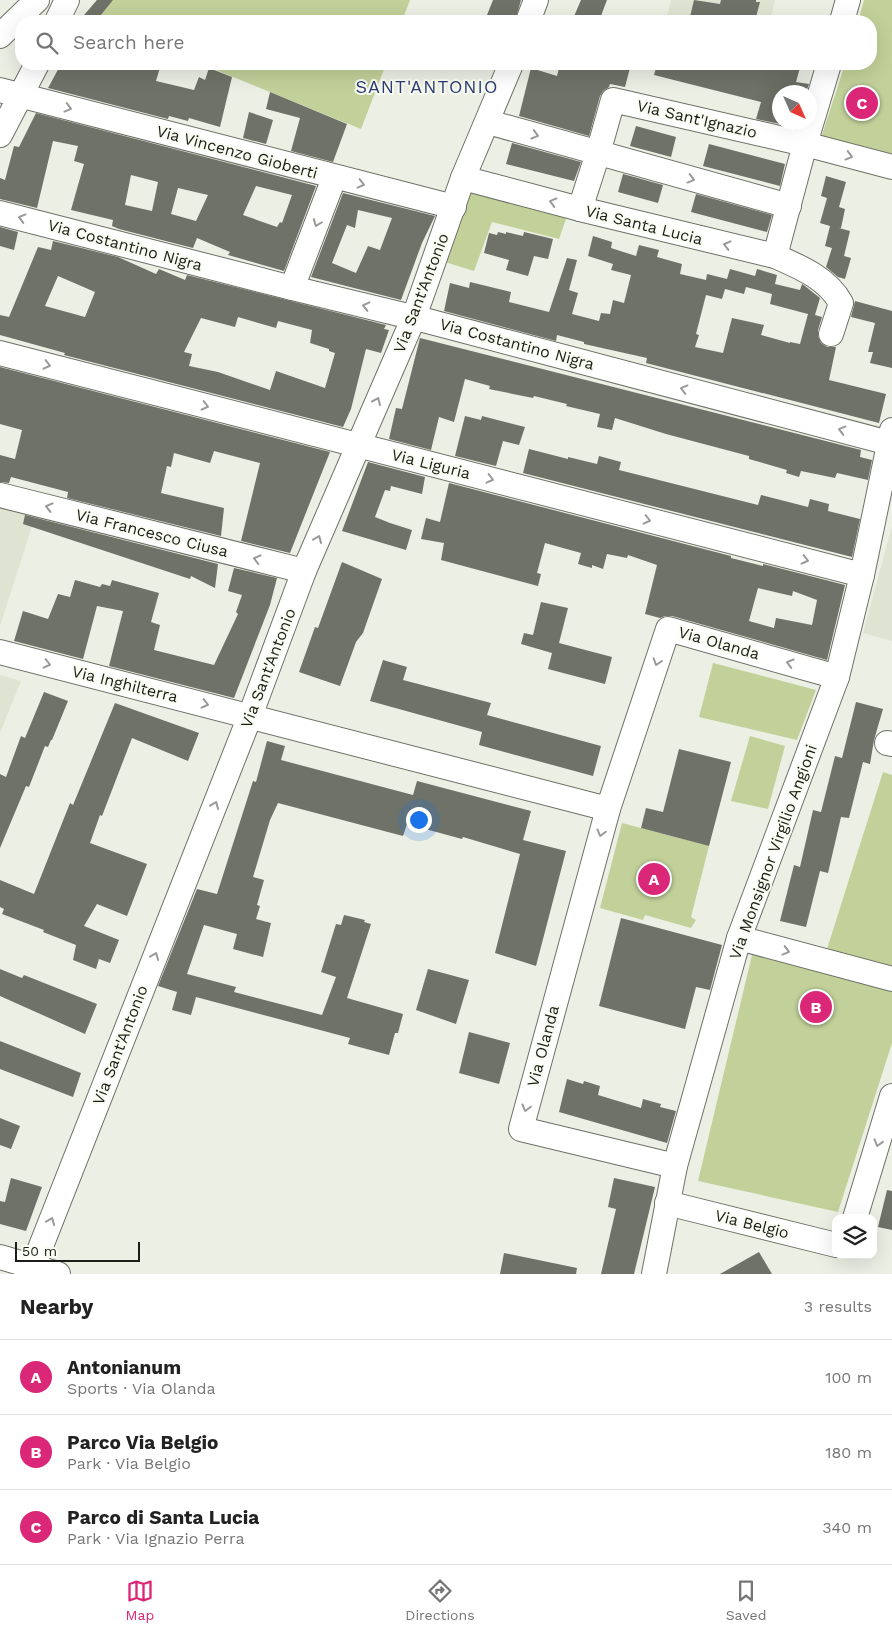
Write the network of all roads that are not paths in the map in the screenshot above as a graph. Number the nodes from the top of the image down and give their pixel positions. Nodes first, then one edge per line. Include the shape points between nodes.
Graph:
1 (37, 0) edge
2 (68, 0) edge
3 (536, 0) edge
4 (848, 0) edge
5 (22, 15) edge
6 (60, 15) edge
7 (530, 15) edge
8 (844, 15) edge
9 (15, 21) edge
10 (0, 36) edge
11 (32, 70) edge
12 (509, 70) edge
13 (827, 70) edge
14 (11, 93) edge
15 (488, 122) junction
16 (0, 135) edge
17 (805, 144) junction
18 (598, 154) junction
19 (892, 167) edge
20 (334, 178) junction
21 (463, 178) junction
22 (788, 206) junction
23 (454, 207) junction
24 (580, 209) junction
25 (0, 213) edge
26 (775, 256) junction
27 (292, 288) junction
28 (414, 317) junction
29 (831, 334) dead end
30 (0, 353) edge
31 (890, 437) edge
32 (358, 446) junction
33 (0, 495) edge
34 (304, 571) junction
35 (862, 575) junction
36 (0, 652) edge
37 (837, 677) junction
38 (250, 716) junction
39 (608, 809) junction
40 (739, 938) junction
41 (892, 979) edge
42 (892, 1096) edge
43 (675, 1166) junction
44 (667, 1202) junction
45 (856, 1214) edge
46 (832, 1244) edge
47 (0, 1257) edge
48 (31, 1270) edge
49 (58, 1274) edge
50 (654, 1274) edge

1 - 5 street
2 - 6 street
3 - 7 street
4 - 8 street
9 - 10 street
11 - 14 street
12 - 15 street, Via Sant'Antonio
13 - 17 street
14 - 16 street
14 -> 20 street, Via Vincenzo Gioberti
15 -> 18 street
15 - 21 street, Via Sant'Antonio
17 - 18 street, Via Sant'Ignazio via 613,100
17 -> 19 street, Via Sant'Ignazio
17 - 22 street
18 -> 22 street
18 - 24 street, Via Sant'Ignazio
20 -> 23 street, Via Vincenzo Gioberti
20 -> 27 street
21 - 23 street, Via Sant'Antonio
24 -> 21 street, Via Santa Lucia
22 - 26 street
23 - 28 street, Via Sant'Antonio
26 -> 24 street, Via Santa Lucia
27 -> 25 street, Via Costantino Nigra
26 - 29 street, Via Santa Lucia via 802,268 834,291 841,303
28 -> 27 street, Via Costantino Nigra
31 -> 28 street, Via Costantino Nigra
32 -> 28 street, Via Sant'Antonio
30 -> 32 street, Via Liguria
31 - 35 street, Via Monsignor Virgilio Angioni
34 -> 32 street, Via Sant'Antonio
32 -> 35 street, Via Liguria
34 -> 33 street, Via Francesco Ciusa
34 - 38 street, Via Sant'Antonio
35 - 37 street, Via Monsignor Virgilio Angioni
36 -> 38 street, Via Inghilterra
37 -> 39 street, Via Olanda via 668,629
37 - 40 street, Via Monsignor Virgilio Angioni
38 - 39 street
48 -> 38 street, Via Sant'Antonio
39 -> 43 street, Via Olanda via 520,1129
40 -> 41 street
40 - 43 street, Via Monsignor Virgilio Angioni
42 -> 45 street
43 - 44 street, Via Monsignor Virgilio Angioni
44 - 46 street, Via Belgio
44 - 50 street, Via Monsignor Virgilio Angioni
47 - 48 street
48 - 49 street

